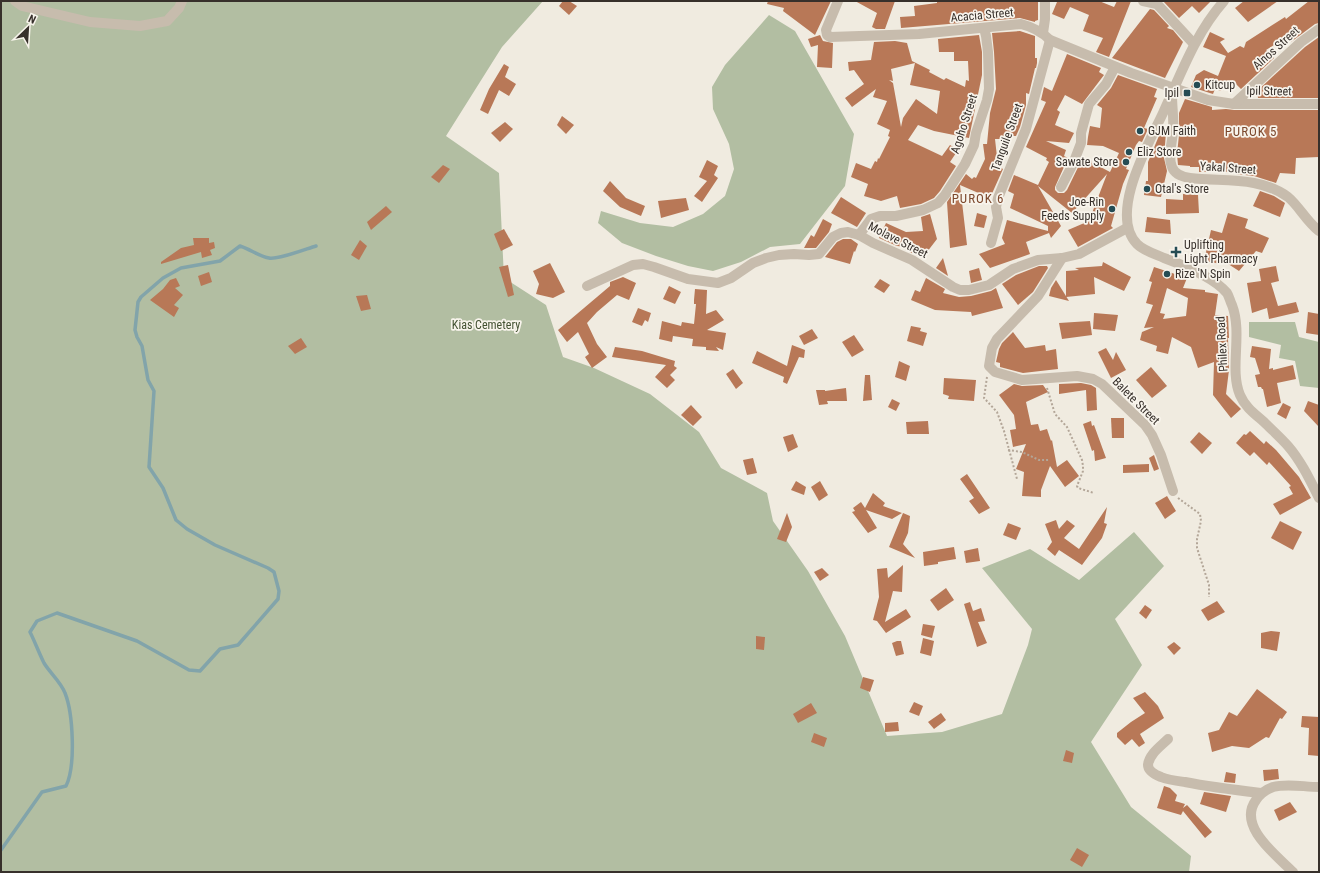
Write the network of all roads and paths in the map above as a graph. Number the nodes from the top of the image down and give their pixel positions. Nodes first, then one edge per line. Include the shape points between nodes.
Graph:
1 (14, 1) edge
2 (182, 1) edge
3 (838, 1) edge
4 (1045, 1) edge
5 (1143, 1) edge
6 (1224, 1) edge
7 (984, 28) junction
8 (1319, 29) edge
9 (1046, 36) junction
10 (1194, 44) junction
11 (1115, 67) junction
12 (1173, 91) junction
13 (1234, 104) junction
14 (1319, 104) edge
15 (1061, 187) dead end
16 (1127, 228) junction
17 (1319, 231) edge
18 (859, 235) junction
19 (992, 243) dead end
20 (1062, 258) junction
21 (587, 286) dead end
22 (989, 366) junction
23 (1039, 378) junction
24 (1008, 450) junction
25 (1050, 460) dead end
26 (1017, 479) dead end
27 (1173, 491) joint
28 (1094, 493) dead end
29 (1319, 498) edge
30 (1208, 597) dead end
31 (1168, 739) dead end
32 (1319, 787) edge
33 (1261, 793) junction
34 (1293, 872) edge

1 - 2 street via 22,6 90,22 140,26 167,20
3 - 7 street, Acacia Street via 827,25 827,35 830,37 919,34
4 - 9 street, Tanguile Street
5 - 10 street via 1157,4
6 - 10 street
7 - 9 street, Acacia Street via 1021,24 1033,27
7 - 18 street, Agoho Street via 988,52 989,89 974,145 965,164 946,195 938,202 923,210 871,219
8 - 13 street, Alnos Street via 1301,42
9 - 11 street, Acacia Street
9 - 19 street, Tanguile Street via 1026,129 998,198 998,218
10 - 12 street
11 - 12 street, Acacia Street
11 - 15 street via 1106,84 1089,104 1081,133 1081,143
12 - 13 street, Ipil Street
12 - 16 street via 1141,159 1130,190
12 - 17 street, Yakal Street via 1170,157 1176,173 1190,178 1246,181 1276,190 1289,198
13 - 14 street, Ipil Street
16 - 20 street, Molave Street via 1079,254
16 - 29 street, Philex Road via 1136,244 1148,252 1194,271 1228,294 1237,330 1236,365 1240,395 1246,406 1288,446 1303,467
18 - 20 street, Molave Street via 912,260 960,290 989,285 1013,269 1038,260
18 - 21 street, Molave Street via 841,233 833,237 822,252 815,255 794,254 766,258 753,263 731,278 718,282 688,279 643,264 633,265
20 - 22 street via 1038,296 997,339 992,348
22 - 23 street, Balete Street via 995,372 1022,380
22 - 24 path via 984,398 997,412
23 - 27 street, Balete Street via 1077,376 1093,379 1108,388 1152,435
23 - 28 path via 1045,382 1055,414 1067,427 1082,460 1083,471 1077,486
24 - 25 path via 1022,452 1039,460
24 - 26 path
27 - 30 path via 1182,502 1200,514 1197,548 1209,585
31 - 33 street via 1150,759 1149,769 1154,773 1196,784
32 - 33 street via 1285,786
33 - 34 street via 1254,803 1251,822 1260,839

